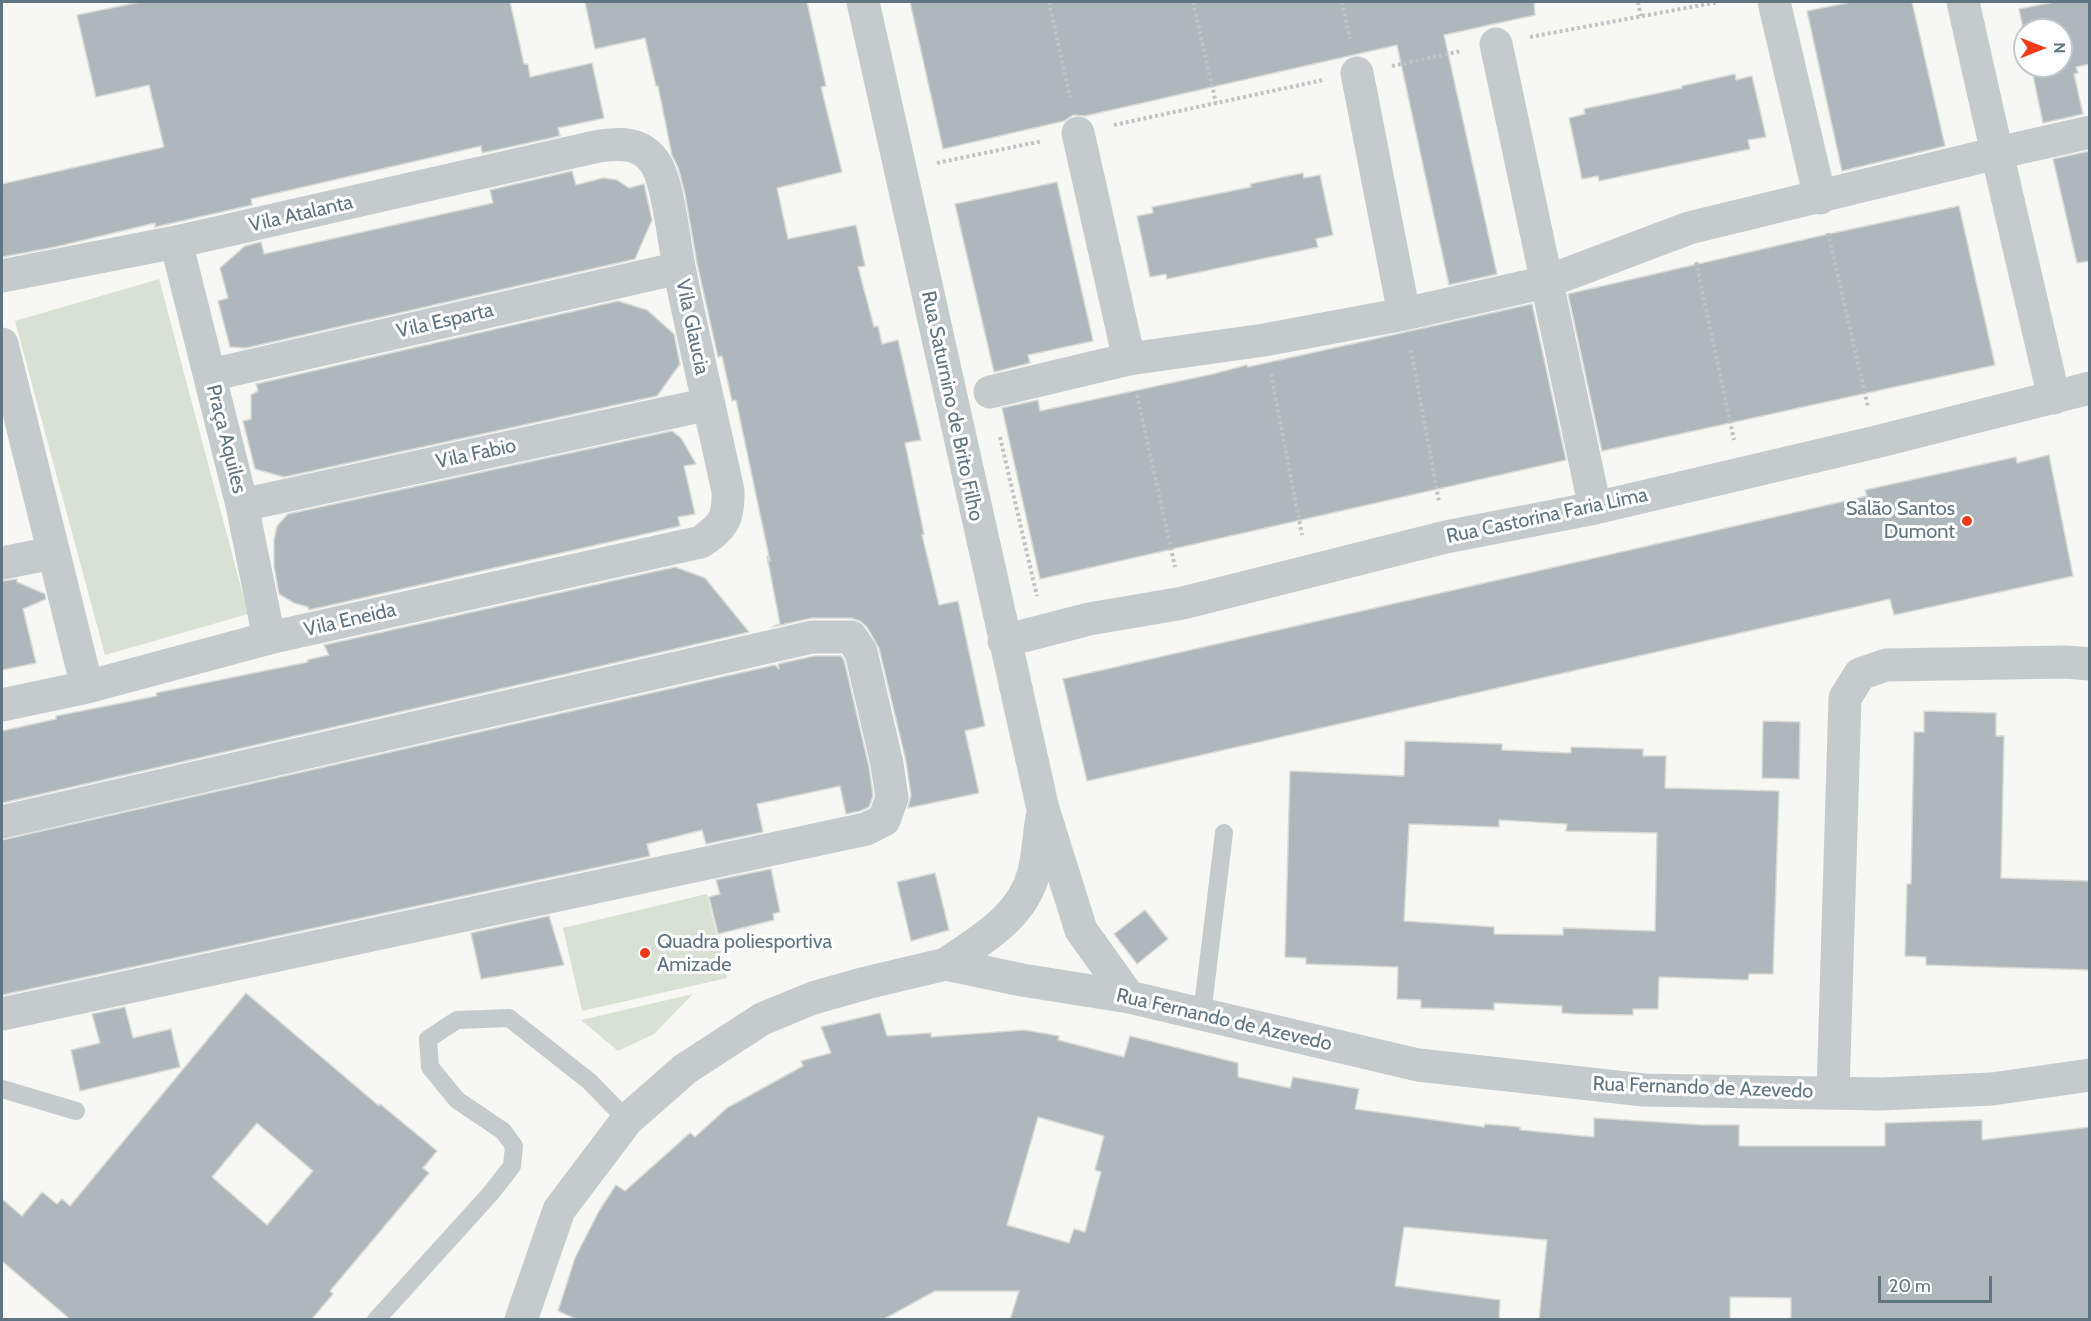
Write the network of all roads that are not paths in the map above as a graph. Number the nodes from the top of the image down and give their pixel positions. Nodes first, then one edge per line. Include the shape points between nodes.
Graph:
1 (862, 2) edge
2 (1774, 2) edge
3 (1963, 2) edge
4 (1496, 44) dead end
5 (1357, 73) dead end
6 (2090, 132) edge
7 (1078, 133) road end
8 (599, 146) joint
9 (1997, 153) junction
10 (1820, 198) junction
11 (176, 242) junction
12 (680, 268) junction
13 (2, 276) edge
14 (1546, 282) junction
15 (1404, 314) junction
16 (2, 345) edge
17 (1129, 360) junction
18 (210, 375) junction
19 (2090, 388) edge
20 (990, 392) road end
21 (2054, 398) junction
22 (709, 404) junction
23 (10, 422) edge
24 (242, 505) junction
25 (1595, 508) junction
26 (701, 542) joint
27 (52, 553) junction
28 (2, 563) edge
29 (269, 638) junction
30 (1004, 641) junction
31 (2082, 660) edge
32 (87, 687) junction
33 (2, 705) edge
34 (1043, 809) junction
35 (2, 822) edge
36 (1224, 833) dead end
37 (946, 964) junction
38 (1129, 997) junction
39 (2, 1014) edge
40 (1202, 1014) junction
41 (2090, 1075) edge
42 (2, 1089) edge
43 (1833, 1093) junction
44 (76, 1112) dead end
45 (627, 1120) junction
46 (376, 1320) edge
47 (521, 1320) edge

1 - 30 street, Rua Saturnino de Brito Filho
2 - 10 street
3 - 9 street
4 - 14 street
5 - 15 street
6 - 9 street
7 - 17 street
8 - 11 street, Vila Atalanta
8 - 12 street, Vila Glaucia via 622,143 642,150 656,164
9 - 10 street
9 - 21 street
10 - 14 street via 1689,228
11 - 13 street, Vila Atalanta
11 - 18 street, Praça Aquiles
12 - 18 street, Vila Esparta
12 - 22 street, Vila Glaucia
14 - 15 street
14 - 25 street
15 - 17 street
16 - 23 street
17 - 20 street
18 - 24 street, Praça Aquiles
19 - 21 street, Rua Castorina Faria Lima
21 - 25 street, Rua Castorina Faria Lima
22 - 24 street, Vila Fabio
22 - 26 street, Vila Glaucia via 729,510 720,526
23 - 27 street
24 - 29 street, Praça Aquiles
25 - 30 street, Rua Castorina Faria Lima via 1446,537 1183,603 1089,619
26 - 29 street, Vila Eneida
27 - 28 street
27 - 32 street
29 - 32 street, Vila Eneida
30 - 34 street, Rua Saturnino de Brito Filho
31 - 43 street via 1886,664 1860,674 1845,698
32 - 33 street, Vila Eneida
34 - 37 street, Rua Saturnino de Brito Filho via 1034,874 1020,905 991,933
34 - 38 street, Rua Saturnino de Brito Filho via 1081,930
35 - 39 street via 812,638 851,638 861,652 892,798 884,820 866,829
36 - 40 lane
37 - 38 street, Rua Fernando de Azevedo
37 - 45 street, Rua Fernando de Azevedo via 813,998 762,1019 685,1069
38 - 40 street, Rua Fernando de Azevedo
40 - 43 street, Rua Fernando de Azevedo via 1418,1065 1644,1090
41 - 43 street, Rua Fernando de Azevedo via 1992,1089
42 - 44 lane
45 - 46 lane via 589,1082 509,1018 457,1020 428,1039 430,1067 457,1100 503,1131 514,1146 512,1166
45 - 47 street, Rua Fernando de Azevedo via 559,1210

